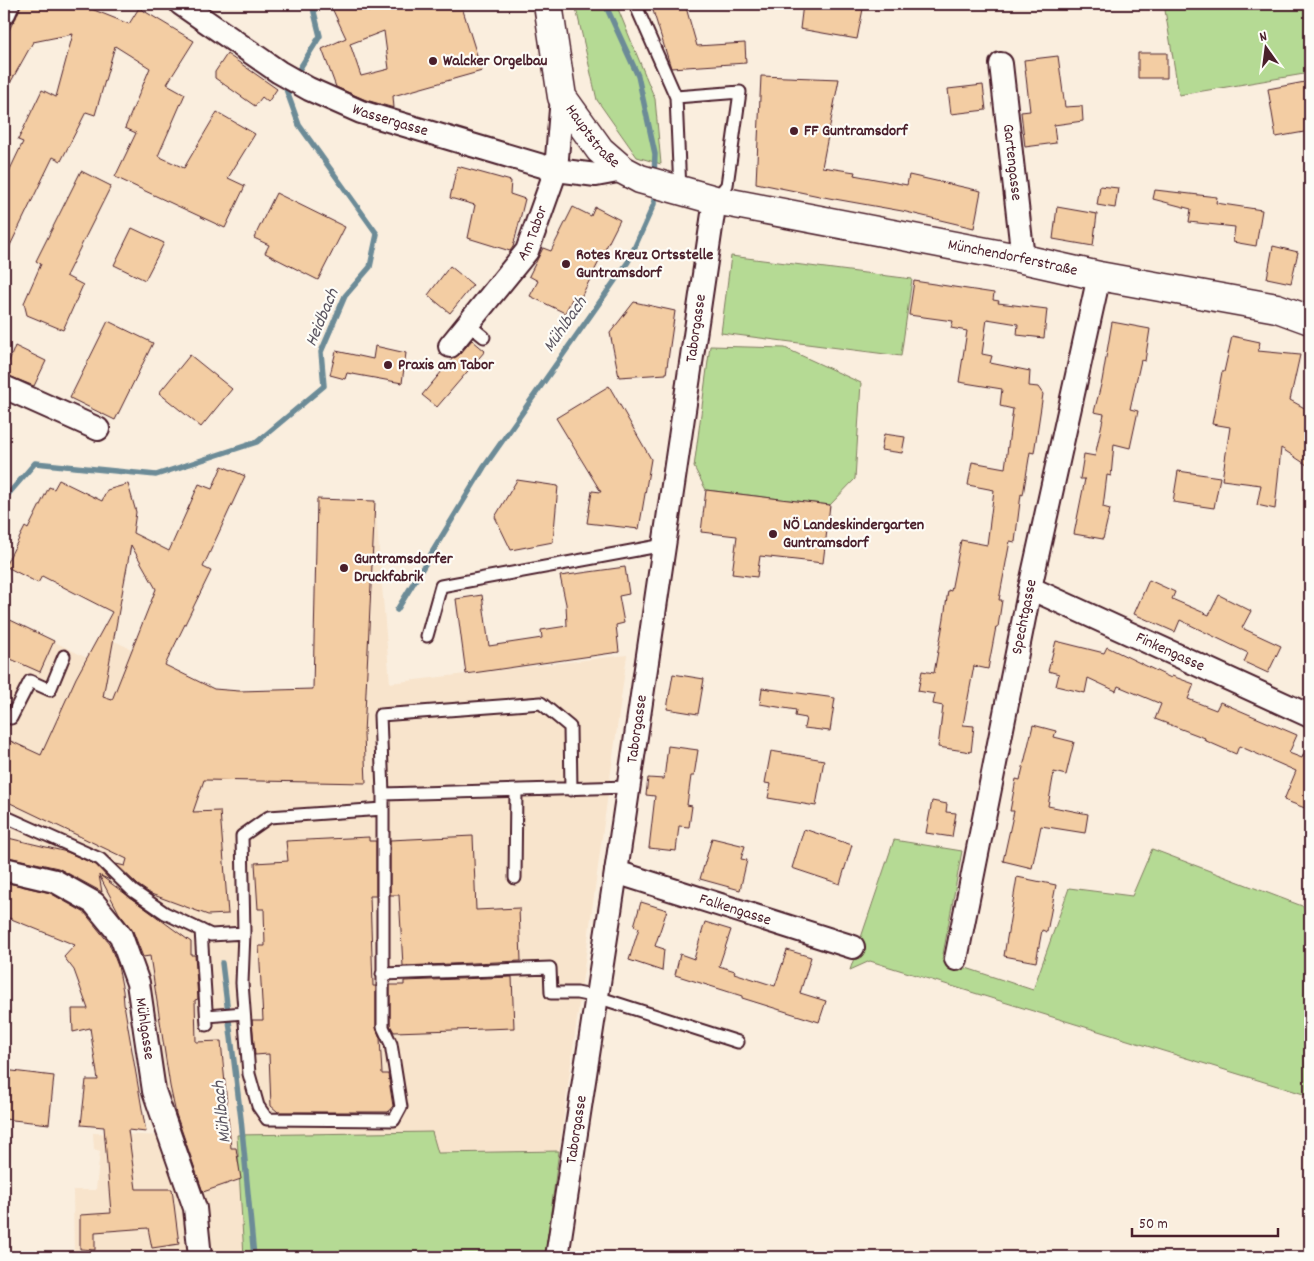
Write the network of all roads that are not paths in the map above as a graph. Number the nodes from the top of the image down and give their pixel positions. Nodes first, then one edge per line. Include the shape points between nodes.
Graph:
1 (8, 4) edge
2 (181, 4) edge
3 (548, 4) edge
4 (635, 4) edge
5 (4, 13) edge
6 (1001, 64) dead end
7 (562, 97) junction
8 (676, 97) junction
9 (556, 170) junction
10 (632, 174) junction
11 (673, 189) junction
12 (715, 200) junction
13 (1023, 259) junction
14 (1099, 276) junction
15 (1310, 320) edge
16 (450, 346) dead end
17 (4, 387) edge
18 (98, 429) dead end
19 (664, 545) junction
20 (1030, 588) junction
21 (427, 636) dead end
22 (64, 656) dead end
23 (4, 715) edge
24 (1310, 716) edge
25 (629, 788) junction
26 (571, 790) junction
27 (516, 791) junction
28 (383, 794) junction
29 (383, 808) junction
30 (4, 816) edge
31 (4, 869) edge
32 (616, 872) junction
33 (515, 878) dead end
34 (206, 932) junction
35 (244, 933) junction
36 (853, 947) dead end
37 (956, 959) dead end
38 (382, 974) junction
39 (597, 997) junction
40 (240, 1013) junction
41 (738, 1042) dead end
42 (200, 1257) edge
43 (557, 1257) edge

1 - 5 street
2 - 9 street, Wassergasse via 309,90 360,112
3 - 7 street, Hauptstraße
4 - 8 lane
6 - 13 street, Gartengasse
7 - 9 street, Am Tabor
7 - 10 street, Hauptstraße via 600,150
8 - 11 lane
8 - 12 lane via 740,92 727,185
9 - 10 street, Wassergasse via 596,175
9 - 16 street, Am Tabor via 527,251 476,330
10 - 11 street, Hauptstraße
11 - 12 street, Hauptstraße
12 - 13 street, Münchendorferstraße
12 - 19 street, Taborgasse
13 - 14 street, Münchendorferstraße
14 - 15 street, Münchendorferstraße via 1277,308
14 - 20 street, Spechtgasse
17 - 18 street
19 - 21 lane via 441,586
19 - 25 street, Taborgasse
20 - 24 street, Finkengasse
20 - 37 street, Spechtgasse
22 - 23 lane via 50,690 30,681 10,718
25 - 26 lane
25 - 32 street, Taborgasse
26 - 27 lane
26 - 28 lane via 570,727 541,703 380,716
27 - 28 lane
27 - 33 lane
28 - 29 lane
29 - 35 lane via 269,817 242,836
29 - 38 lane
30 - 34 lane via 100,859 133,891 165,913
31 - 42 street, Mühlgasse via 55,881 94,903 121,936 138,983 154,1091 195,1208
32 - 36 street, Falkengasse
32 - 39 street, Taborgasse
34 - 35 lane
34 - 40 lane via 207,1021 220,1015
35 - 40 lane
38 - 39 lane via 550,968 551,993
38 - 40 lane via 383,1027 391,1044 401,1107 394,1120 267,1119 258,1106 249,1074
39 - 41 lane
39 - 43 street, Taborgasse

